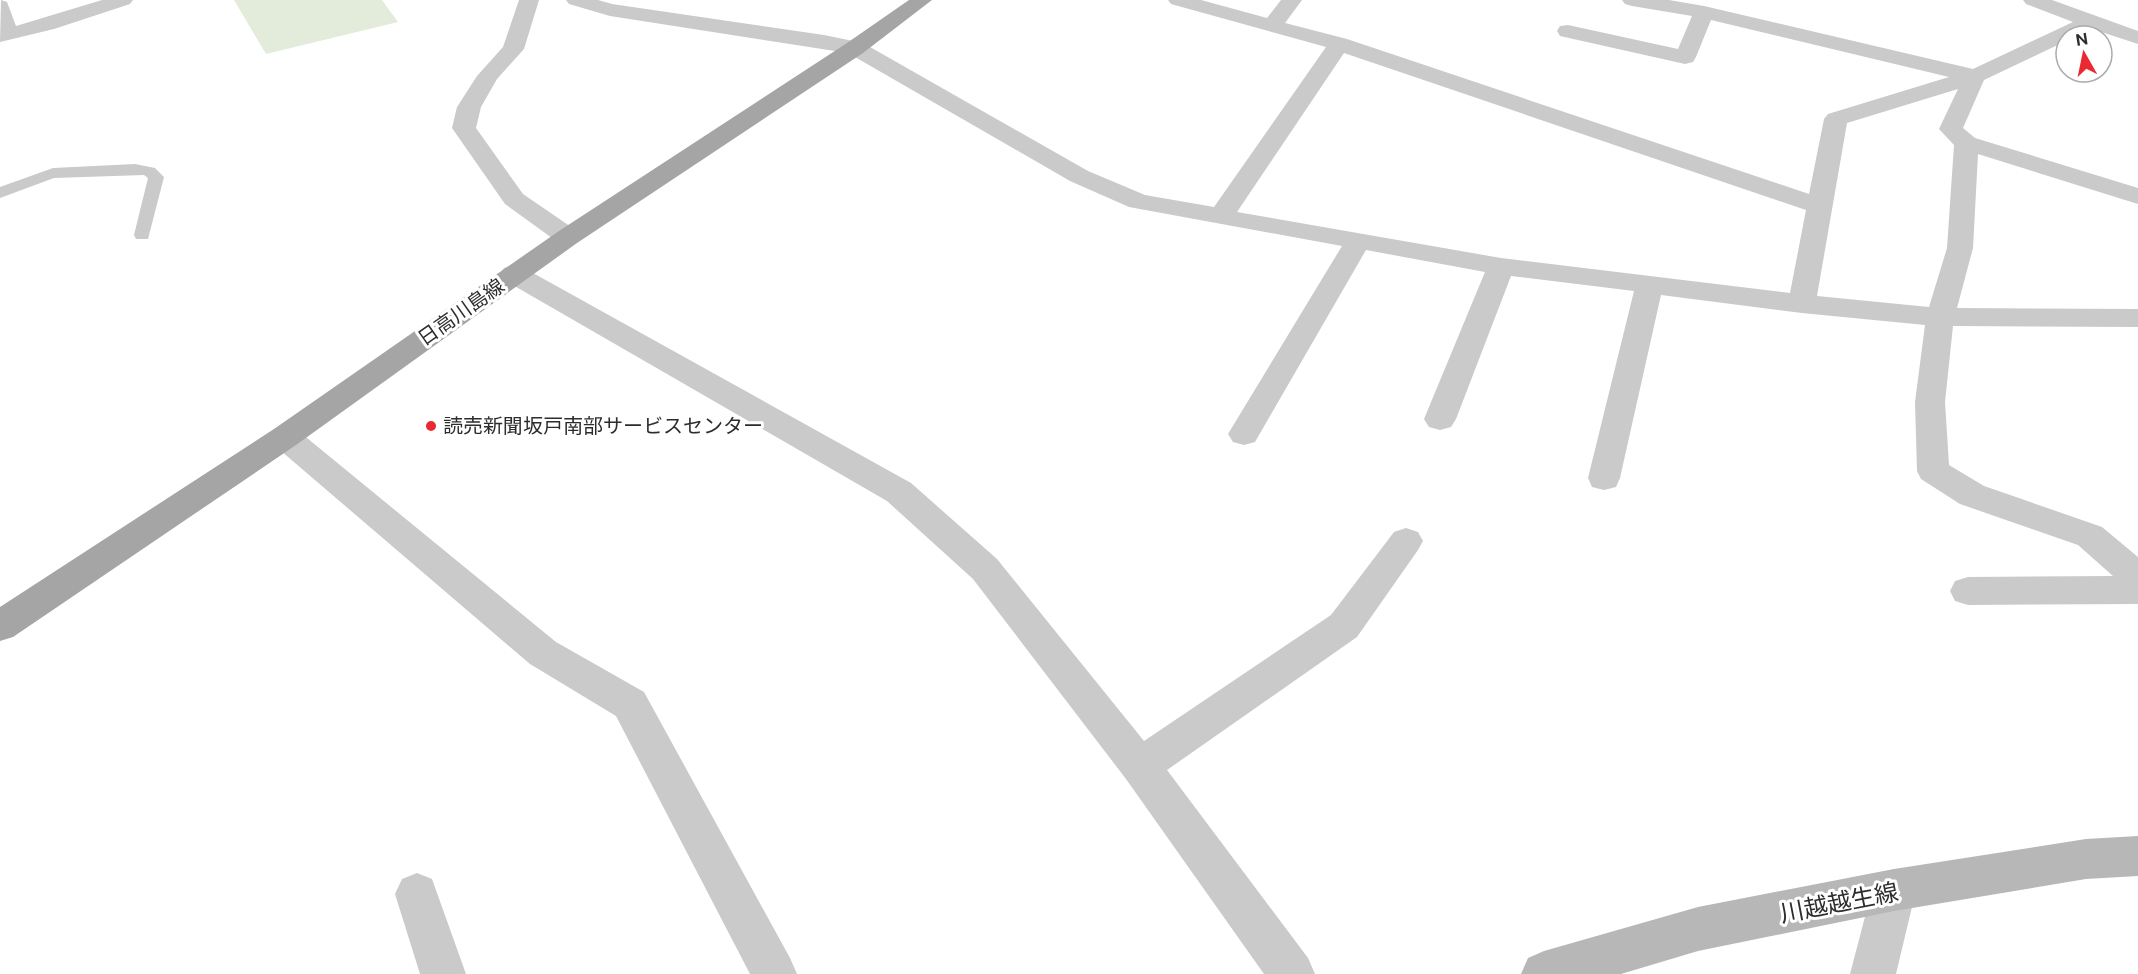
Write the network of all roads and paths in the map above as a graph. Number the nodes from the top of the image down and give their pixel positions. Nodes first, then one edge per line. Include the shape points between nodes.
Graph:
1 (123, 0) edge
2 (529, 0) edge
3 (576, 0) edge
4 (922, 0) edge
5 (1178, 0) edge
6 (1292, 0) edge
7 (1632, 0) edge
8 (2033, 0) edge
9 (0, 6) edge
10 (1704, 12) junction
11 (2091, 21) junction
12 (1272, 26) junction
13 (1568, 31) dead end
14 (3, 35) edge
15 (2138, 38) edge
16 (1339, 44) junction
17 (855, 48) junction
18 (1975, 76) junction
19 (1966, 143) junction
20 (0, 193) edge
21 (2138, 196) edge
22 (1820, 206) junction
23 (1220, 217) junction
24 (142, 235) dead end
25 (568, 237) junction
26 (1358, 241) junction
27 (1501, 266) junction
28 (514, 274) junction
29 (1650, 284) junction
30 (1802, 304) junction
31 (1940, 317) junction
32 (2138, 318) edge
33 (1440, 419) dead end
34 (1244, 434) dead end
35 (285, 436) junction
36 (1604, 478) dead end
37 (1406, 541) dead end
38 (2138, 577) edge
39 (2138, 590) edge
40 (1968, 591) dead end
41 (0, 626) edge
42 (1140, 766) junction
43 (2138, 856) edge
44 (1894, 890) junction
45 (417, 894) dead end
46 (443, 974) edge
47 (774, 974) edge
48 (1292, 974) edge
49 (1544, 974) edge
50 (1873, 974) edge

1 - 14 street
2 - 25 street via 513,48 488,76 469,107 464,128 513,199
3 - 17 street via 610,10
4 - 17 main road, 日高川島線
5 - 12 street
6 - 12 street
7 - 10 street
8 - 11 street
9 - 14 street
10 - 13 street via 1685,57
10 - 18 street
11 - 15 street
11 - 18 street
12 - 16 street
16 - 22 street
16 - 23 street
17 - 23 street via 1079,176 1138,202
17 - 25 main road, 日高川島線
18 - 19 street via 1951,129
18 - 22 street via 1836,119
19 - 21 street
19 - 31 street via 1960,248
20 - 24 lane via 53,173 149,171 156,177
22 - 30 street
23 - 26 street
25 - 28 main road, 日高川島線
26 - 27 street
26 - 34 street
27 - 29 street
27 - 33 street
28 - 35 main road, 日高川島線
28 - 42 street via 899,492 985,570
29 - 30 street
29 - 36 street
30 - 31 street
31 - 32 street
31 - 38 street via 1930,402 1933,471 1971,495 2090,536
35 - 41 main road, 日高川島線
35 - 47 street via 543,653 630,704
37 - 42 street via 1344,626
39 - 40 street
42 - 48 street
43 - 44 main road, 川越越生線 via 2086,859
44 - 49 main road, 川越越生線 via 1698,929
44 - 50 street
45 - 46 street

